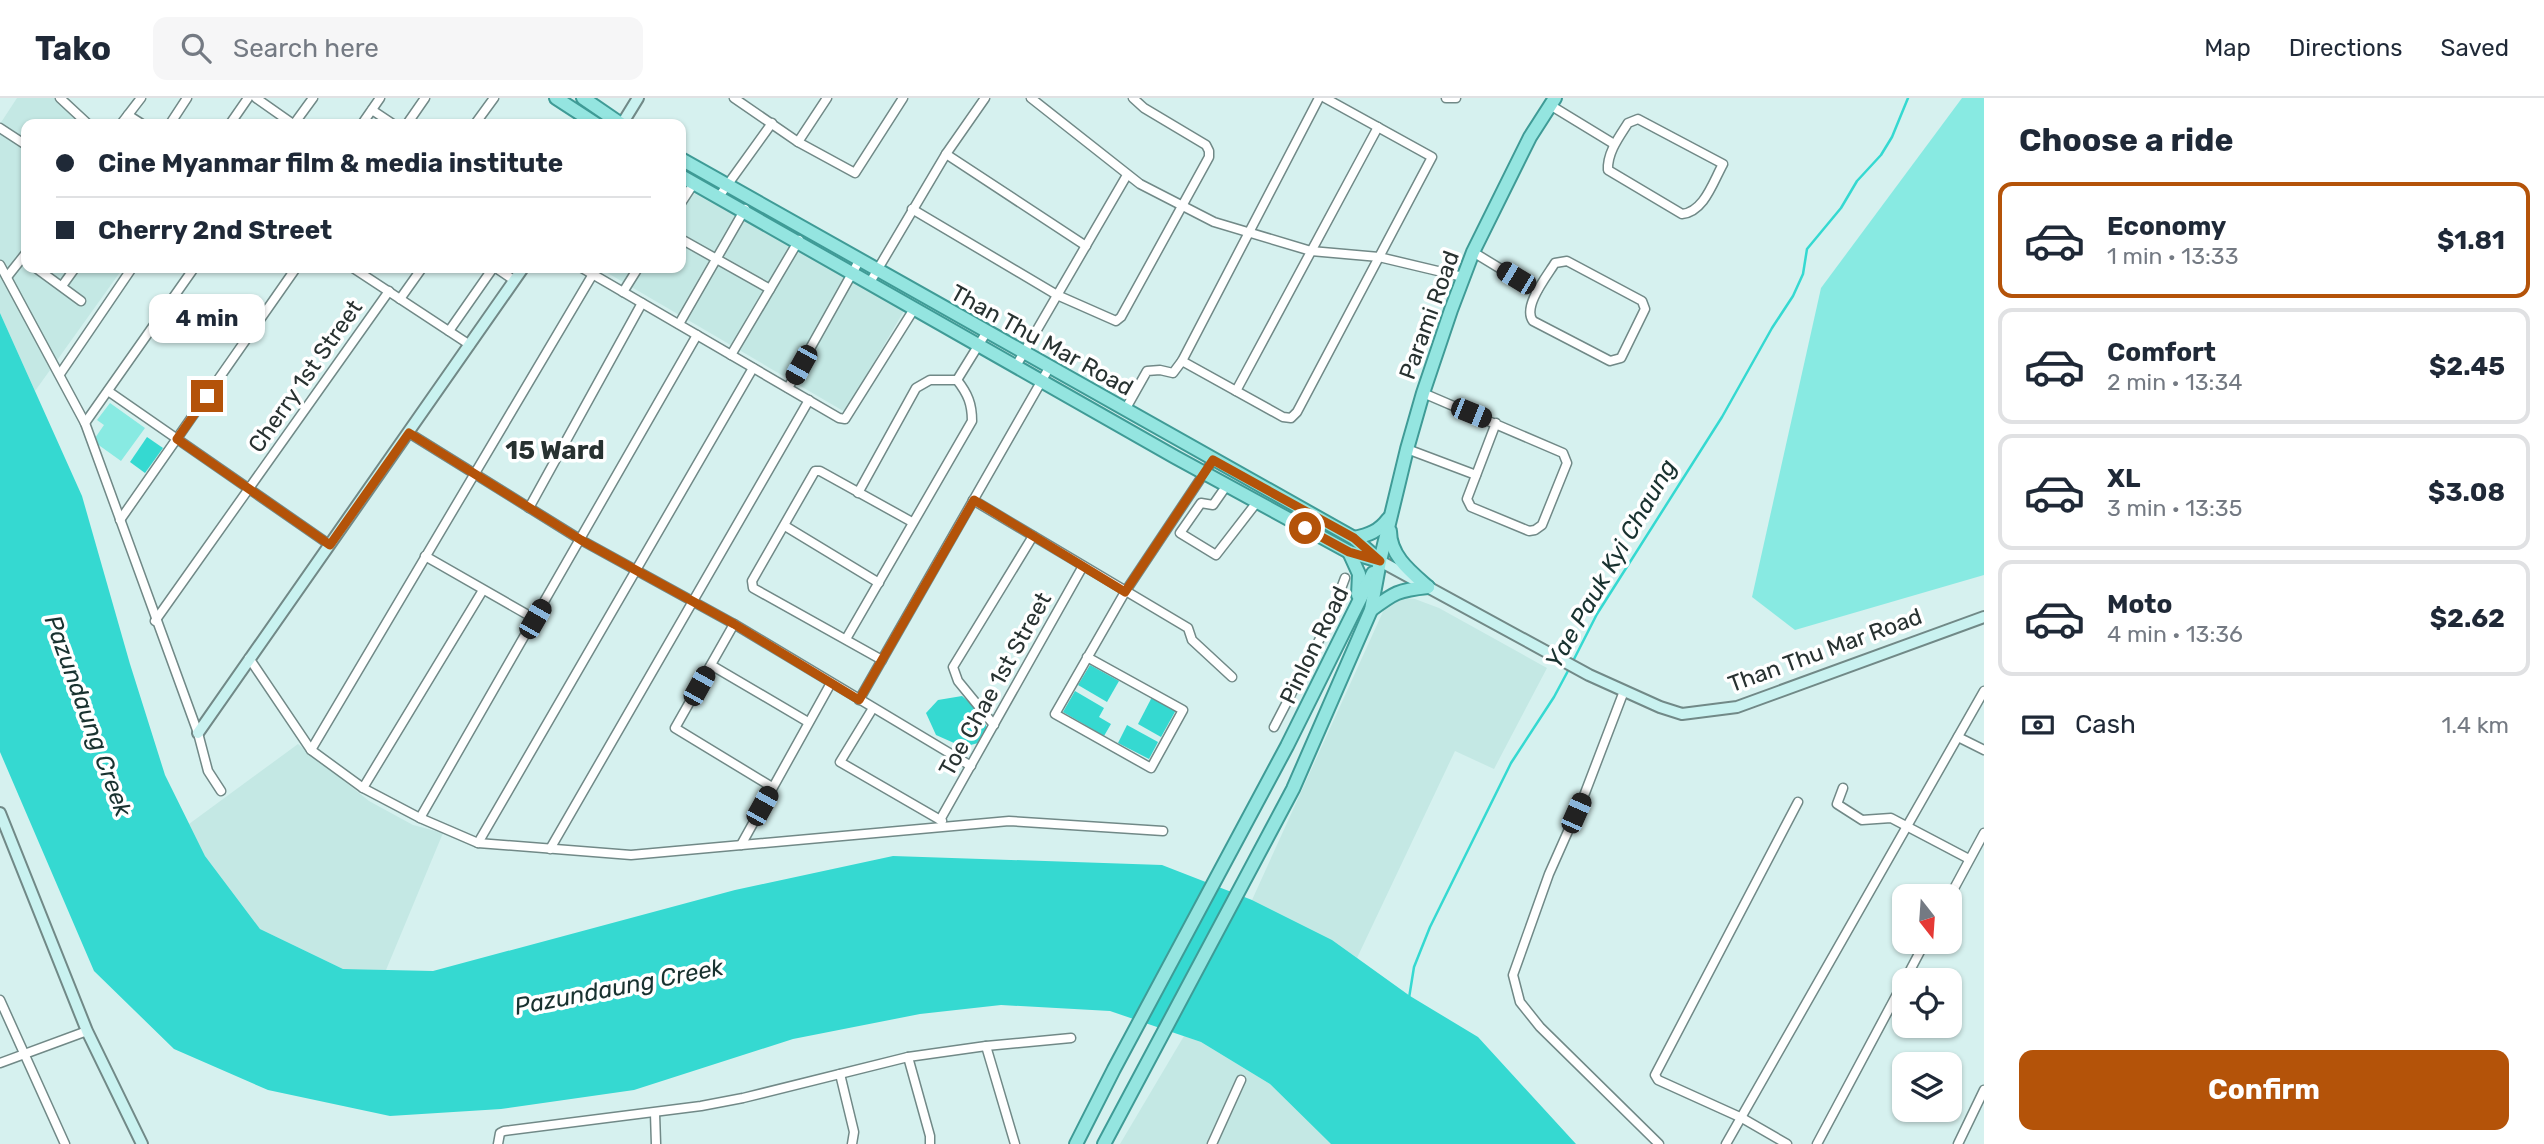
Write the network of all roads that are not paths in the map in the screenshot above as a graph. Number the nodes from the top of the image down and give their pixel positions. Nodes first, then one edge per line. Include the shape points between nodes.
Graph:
1 (141, 98) edge
2 (187, 98) edge
3 (248, 98) edge
4 (256, 98) edge
5 (313, 98) edge
6 (380, 98) edge
7 (425, 98) edge
8 (495, 98) edge
9 (556, 98) edge
10 (583, 98) edge
11 (638, 98) edge
12 (734, 98) edge
13 (827, 98) edge
14 (903, 98) edge
15 (985, 98) edge
16 (1031, 98) edge
17 (1133, 98) edge
18 (1319, 98) edge
19 (1325, 98) edge
20 (1446, 98) edge
21 (1455, 98) edge
22 (63, 99) edge
23 (1041, 101) edge
24 (1552, 102) edge
25 (372, 110) junction
26 (128, 115) junction
27 (83, 119) edge
28 (125, 119) edge
29 (134, 119) edge
30 (173, 119) edge
31 (233, 119) edge
32 (287, 119) edge
33 (298, 119) edge
34 (366, 119) edge
35 (386, 119) edge
36 (410, 119) edge
37 (482, 119) edge
38 (588, 119) edge
39 (614, 119) edge
40 (625, 119) edge
41 (772, 123) junction
42 (1378, 127) junction
43 (1, 132) edge
44 (21, 142) edge
45 (798, 142) junction
46 (1614, 144) junction
47 (946, 154) junction
48 (686, 162) edge
49 (1127, 175) junction
50 (686, 179) edge
51 (694, 183) junction
52 (727, 187) junction
53 (686, 195) edge
54 (718, 198) junction
55 (750, 200) junction
56 (1180, 207) junction
57 (912, 209) junction
58 (743, 213) junction
59 (805, 231) junction
60 (1249, 234) junction
61 (686, 242) edge
62 (797, 243) junction
63 (1086, 246) junction
64 (1311, 251) junction
65 (1474, 252) junction
66 (1379, 257) junction
67 (715, 259) junction
68 (859, 261) junction
69 (21, 262) edge
70 (0, 265) edge
71 (876, 271) junction
72 (48, 273) edge
73 (71, 273) edge
74 (129, 273) edge
75 (191, 273) edge
76 (293, 273) edge
77 (361, 273) edge
78 (418, 273) edge
79 (491, 273) edge
80 (502, 273) edge
81 (520, 273) edge
82 (635, 273) edge
83 (593, 274) joint
84 (852, 274) junction
85 (8, 277) junction
86 (1463, 278) junction
87 (514, 281) junction
88 (869, 284) junction
89 (62, 286) junction
90 (770, 289) junction
91 (389, 291) junction
92 (1537, 291) junction
93 (623, 292) junction
94 (1057, 295) junction
95 (400, 299) junction
96 (81, 301) dead end
97 (642, 303) junction
98 (914, 309) junction
99 (679, 324) junction
100 (449, 331) junction
101 (986, 333) junction
102 (697, 335) junction
103 (470, 345) junction
104 (979, 345) junction
105 (1024, 353) junction
106 (731, 355) junction
107 (1182, 361) junction
108 (1016, 366) junction
109 (753, 368) junction
110 (1049, 368) junction
111 (60, 374) junction
112 (957, 380) junction
113 (1042, 381) junction
114 (788, 388) junction
115 (108, 391) junction
116 (1236, 391) junction
117 (1423, 393) junction
118 (809, 400) junction
119 (1125, 410) junction
120 (1147, 421) junction
121 (85, 422) junction
122 (1496, 423) junction
123 (409, 433) junction
124 (1140, 437) junction
125 (177, 439) junction
126 (1407, 449) junction
127 (1213, 460) junction
128 (1206, 473) junction
129 (475, 474) junction
130 (1476, 475) junction
131 (1227, 485) junction
132 (249, 489) junction
133 (858, 493) junction
134 (974, 500) junction
135 (1257, 502) junction
136 (529, 508) junction
137 (1390, 516) junction
138 (120, 520) junction
139 (912, 522) junction
140 (785, 526) junction
141 (1033, 536) junction
142 (1354, 538) junction
143 (581, 540) junction
144 (330, 545) junction
145 (1349, 552) junction
146 (425, 556) junction
147 (1380, 561) junction
148 (1083, 566) junction
149 (636, 571) junction
150 (1345, 578) dead end
151 (878, 583) junction
152 (1428, 587) junction
153 (483, 590) junction
154 (1125, 592) junction
155 (692, 602) junction
156 (1356, 605) junction
157 (1371, 610) junction
158 (1984, 617) edge
159 (535, 619) junction
160 (155, 621) junction
161 (1328, 623) junction
162 (734, 624) junction
163 (1342, 637) junction
164 (846, 639) junction
165 (1087, 657) junction
166 (249, 658) junction
167 (882, 660) junction
168 (711, 665) junction
169 (1232, 677) dead end
170 (831, 683) junction
171 (1624, 691) junction
172 (1984, 691) edge
173 (859, 700) junction
174 (873, 708) junction
175 (808, 722) junction
176 (994, 725) junction
177 (1275, 726) dead end
178 (198, 733) junction
179 (1958, 737) junction
180 (312, 750) junction
181 (1984, 750) edge
182 (971, 766) junction
183 (772, 787) junction
184 (363, 788) junction
185 (1843, 788) dead end
186 (221, 791) dead end
187 (1798, 802) dead end
188 (0, 813) edge
189 (420, 818) junction
190 (940, 820) junction
191 (1907, 827) junction
192 (953, 828) junction
193 (1163, 831) dead end
194 (1984, 833) edge
195 (478, 843) junction
196 (741, 845) junction
197 (550, 849) junction
198 (1969, 859) junction
199 (1956, 884) edge
200 (0, 1000) edge
201 (1892, 1003) edge
202 (87, 1031) junction
203 (1071, 1038) dead end
204 (986, 1046) junction
205 (24, 1054) junction
206 (908, 1057) junction
207 (0, 1063) edge
208 (840, 1074) junction
209 (1241, 1080) dead end
210 (1984, 1090) edge
211 (655, 1113) junction
212 (1742, 1118) junction
213 (1079, 1140) edge
214 (65, 1144) edge
215 (142, 1144) edge
216 (498, 1144) edge
217 (656, 1144) edge
218 (852, 1144) edge
219 (930, 1144) edge
220 (1015, 1144) edge
221 (1104, 1144) edge
222 (1212, 1144) edge
223 (1659, 1144) edge
224 (1727, 1144) edge
225 (1787, 1144) edge
226 (1817, 1144) edge
227 (1958, 1144) edge

1 - 26 street
2 - 30 street
3 - 31 street
4 - 32 street
5 - 33 street
6 - 25 street
7 - 36 street
8 - 37 street
9 - 38 main road
10 - 39 main road
11 - 40 main road
12 - 41 street
13 - 45 street
14 - 45 street via 855,173
15 - 47 street
16 - 23 street
17 - 56 street via 1209,150
18 - 60 street
19 - 42 street
20 - 21 street
22 - 27 street
23 - 49 street
24 - 46 street
24 - 65 main road, Parami Road
25 - 34 street
25 - 35 street
26 - 28 street
26 - 29 street
41 - 45 street
41 - 52 street
42 - 64 street
42 - 66 street via 1432,157
43 - 44 street
46 - 46 street via 1607,165 1611,173 1682,214 1699,208 1723,164 1638,119 1628,123
47 - 57 street
47 - 63 street
48 - 52 main road, Than Thu Mar Road
49 - 56 street
49 - 63 street
50 - 51 main road, Than Thu Mar Road
51 - 53 street
51 - 54 main road, Than Thu Mar Road
52 - 54 street
52 - 55 main road, Than Thu Mar Road
54 - 58 main road, Than Thu Mar Road
55 - 58 street
55 - 59 main road, Than Thu Mar Road
56 - 60 street
56 - 94 street via 1116,321
57 - 71 street
57 - 94 street
58 - 62 main road, Than Thu Mar Road
58 - 67 street
59 - 62 street
59 - 68 main road, Than Thu Mar Road
60 - 64 street
60 - 107 street
61 - 67 street
62 - 84 main road, Than Thu Mar Road
62 - 90 street
63 - 94 street
64 - 66 street
64 - 116 street
65 - 86 main road, Parami Road
65 - 92 street
66 - 86 street
66 - 116 street via 1291,418
67 - 90 street
67 - 99 street
68 - 71 main road, Than Thu Mar Road
68 - 84 street
69 - 85 street
70 - 85 street
71 - 88 street
71 - 101 main road, Than Thu Mar Road
72 - 89 street
73 - 89 street
74 - 111 street
75 - 115 street
76 - 125 street
77 - 91 street
78 - 95 street
79 - 100 street
80 - 87 street
81 - 87 main road
82 - 93 street
83 - 93 street
83 - 129 street
84 - 88 main road, Than Thu Mar Road
84 - 114 street
85 - 111 street
86 - 117 main road, Parami Road
87 - 103 main road
88 - 98 main road, Than Thu Mar Road
89 - 96 street
90 - 106 street
91 - 95 street
91 - 132 street, Cherry 1st Street
92 - 92 street via 1555,263 1567,261 1642,301 1645,309 1621,358 1610,361 1532,321 1528,312
93 - 97 street
94 - 105 street
95 - 100 street
97 - 99 street
97 - 136 street
98 - 104 main road, Than Thu Mar Road
98 - 118 street via 845,419
99 - 102 street
100 - 103 street
101 - 104 street
101 - 105 main road, Than Thu Mar Road
102 - 106 street
102 - 143 street
103 - 123 main road
104 - 108 main road, Than Thu Mar Road
104 - 112 street
105 - 108 street
105 - 110 main road, Than Thu Mar Road
106 - 109 street
107 - 116 street
107 - 119 street via 1173,373 1147,371
108 - 113 main road, Than Thu Mar Road
109 - 114 street
109 - 149 street
110 - 113 street
110 - 119 main road, Than Thu Mar Road
111 - 121 street
112 - 133 street via 930,380 916,388
112 - 139 street via 972,405 972,421
113 - 124 main road, Than Thu Mar Road
113 - 134 street
114 - 118 street
115 - 121 street
115 - 125 street
117 - 122 street
117 - 126 main road, Parami Road
118 - 155 street
119 - 120 main road, Than Thu Mar Road
120 - 124 main road
120 - 127 main road, Than Thu Mar Road
121 - 138 street
122 - 130 street
122 - 130 street via 1566,457 1542,525 1529,531 1471,507 1467,499
123 - 129 street
123 - 144 main road
124 - 128 main road, Than Thu Mar Road
125 - 132 street
125 - 138 street
126 - 130 street
126 - 137 main road, Parami Road
127 - 128 street
127 - 142 main road, Than Thu Mar Road
128 - 131 main road, Than Thu Mar Road
128 - 154 street
129 - 136 street
129 - 146 street
131 - 135 main road, Than Thu Mar Road
131 - 135 street via 1213,505 1201,503 1180,533 1216,555
132 - 144 street
132 - 160 street, Cherry 1st Street
133 - 139 street
133 - 140 street via 815,471
134 - 141 street
134 - 167 street
135 - 145 main road, Than Thu Mar Road
136 - 143 street
137 - 142 main road via 1381,528
137 - 147 main road, Parami Road
137 - 152 main road via 1393,548
138 - 160 street
139 - 151 street
140 - 151 street
140 - 164 street via 752,588
141 - 148 street
141 - 176 street via 953,667 958,681
142 - 147 main road, Than Thu Mar Road
143 - 149 street
143 - 159 street
144 - 166 main road
145 - 147 main road, Than Thu Mar Road
145 - 156 main road via 1359,574
146 - 153 street
146 - 180 street
147 - 152 main road, Than Thu Mar Road
147 - 156 main road, Pinlon Road
147 - 157 main road, Pinlon Road
148 - 154 street
148 - 176 street, Toe Chae 1st Street
149 - 155 street
149 - 195 street
150 - 161 street
151 - 164 street
152 - 157 main road via 1399,591
152 - 171 main road, Than Thu Mar Road
153 - 159 street
153 - 184 street
154 - 165 street
154 - 169 street via 1188,628 1192,640
155 - 162 street
155 - 197 street
156 - 163 main road, Pinlon Road
157 - 221 main road, Pinlon Road via 1293,789
158 - 171 main road, Than Thu Mar Road via 1737,707 1682,714
159 - 189 street
160 - 178 street
161 - 163 street
161 - 177 street
162 - 168 street
162 - 170 street
163 - 213 main road, Pinlon Road
164 - 167 street
165 - 165 street via 1183,710 1151,768 1055,714
166 - 178 main road
166 - 180 street
167 - 173 street
168 - 175 street
168 - 183 street via 675,728
170 - 173 street
170 - 175 street
171 - 223 street via 1513,975 1520,1002 1540,1027
172 - 179 street
173 - 174 street
174 - 182 street
174 - 190 street via 840,762
175 - 183 street
176 - 182 street, Toe Chae 1st Street
178 - 186 street via 208,771
179 - 181 street
179 - 191 street
180 - 184 street
182 - 190 street, Toe Chae 1st Street
183 - 196 street
184 - 189 street
185 - 191 street via 1839,807 1863,820 1887,817
187 - 212 street via 1655,1074 1658,1080
188 - 202 main road
189 - 195 street
190 - 192 street
191 - 198 street
191 - 212 street
192 - 193 street via 1039,821
192 - 196 street
194 - 198 street
195 - 197 street
196 - 197 street via 631,855
198 - 199 street
200 - 205 street
201 - 226 street
202 - 205 street
202 - 215 main road
203 - 204 street
204 - 206 street
204 - 220 street
205 - 207 street
205 - 214 street
206 - 208 street
206 - 219 street
208 - 211 street
208 - 218 street via 854,1132
209 - 222 street
210 - 227 street
211 - 216 street via 504,1131
211 - 217 street
212 - 224 street
212 - 225 street

